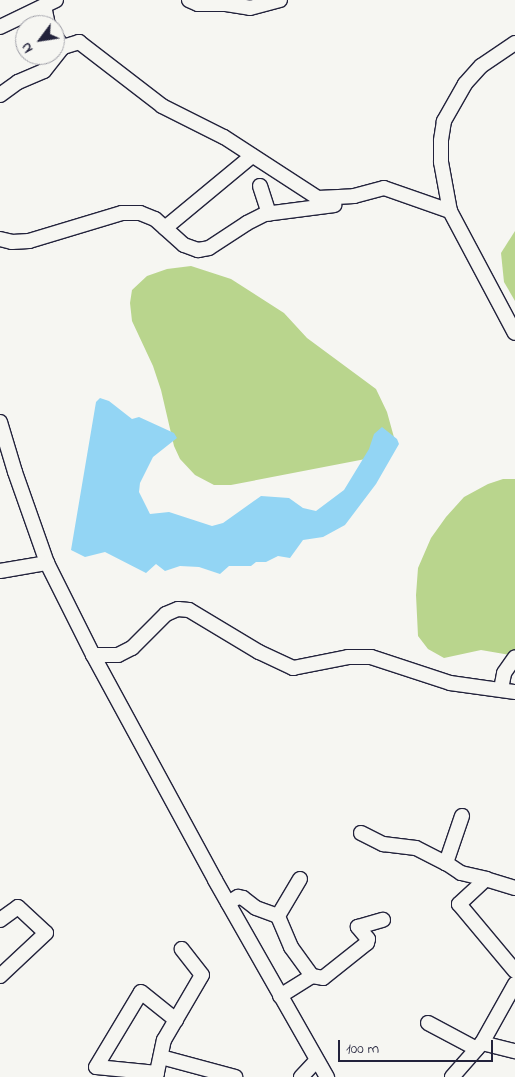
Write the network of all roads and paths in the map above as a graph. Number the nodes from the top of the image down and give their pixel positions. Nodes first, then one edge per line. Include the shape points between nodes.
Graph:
1 (189, 0) edge
2 (280, 0) edge
3 (50, 3) edge
4 (0, 27) edge
5 (65, 42) edge
6 (515, 43) edge
7 (47, 65) edge
8 (0, 95) edge
9 (252, 156) junction
10 (260, 186) dead end
11 (354, 196) junction
12 (450, 211) junction
13 (269, 214) junction
14 (166, 228) junction
15 (0, 240) edge
16 (515, 333) edge
17 (0, 422) edge
18 (47, 563) junction
19 (0, 571) edge
20 (93, 655) junction
21 (515, 657) edge
22 (500, 689) junction
23 (515, 692) edge
24 (462, 816) dead end
25 (361, 833) dead end
26 (446, 863) junction
27 (300, 879) dead end
28 (486, 879) junction
29 (515, 888) edge
30 (228, 903) junction
31 (278, 916) junction
32 (0, 920) edge
33 (383, 920) dead end
34 (182, 949) dead end
35 (515, 971) edge
36 (0, 976) edge
37 (312, 976) junction
38 (515, 984) edge
39 (280, 996) junction
40 (176, 1020) junction
41 (428, 1022) dead end
42 (480, 1046) junction
43 (515, 1051) edge
44 (160, 1057) junction
45 (317, 1060) junction
46 (156, 1075) edge
47 (235, 1077) edge
48 (301, 1077) edge
49 (326, 1077) edge
50 (452, 1077) edge

1 - 2 street via 198,4 250,8
3 - 4 street
5 - 9 street via 79,42 162,106 224,137
6 - 12 street via 470,78 444,121 440,141 441,162
7 - 8 street via 44,71 18,82
9 - 11 street via 318,198
9 - 14 street
10 - 13 street
11 - 12 street via 384,188
11 - 13 street via 338,204
12 - 16 street
13 - 14 street via 247,223 210,248 198,250 184,245
14 - 15 street via 140,213 122,212 30,241
17 - 18 street
18 - 19 street
18 - 20 street
20 - 22 street via 118,655 132,648 166,614 178,609 189,610 259,652 293,668 348,657 371,657 450,682
20 - 30 street
21 - 22 street via 504,673
22 - 23 street
24 - 26 street
25 - 26 street via 383,844 416,848
26 - 28 street via 461,873
27 - 31 street
28 - 29 street
28 - 35 street via 459,904
30 - 31 street via 238,897 243,898 256,908
30 - 39 street
31 - 37 street via 291,947
32 - 36 street via 18,907 46,933
33 - 37 street via 358,927 368,939 367,943 346,962 323,978
34 - 40 street via 202,975
37 - 39 street
38 - 42 street
39 - 45 street
40 - 44 street via 164,1040
40 - 46 street via 141,992 96,1067
41 - 42 street
42 - 43 street
42 - 50 street
44 - 46 street
44 - 47 street
45 - 48 street
45 - 49 street

